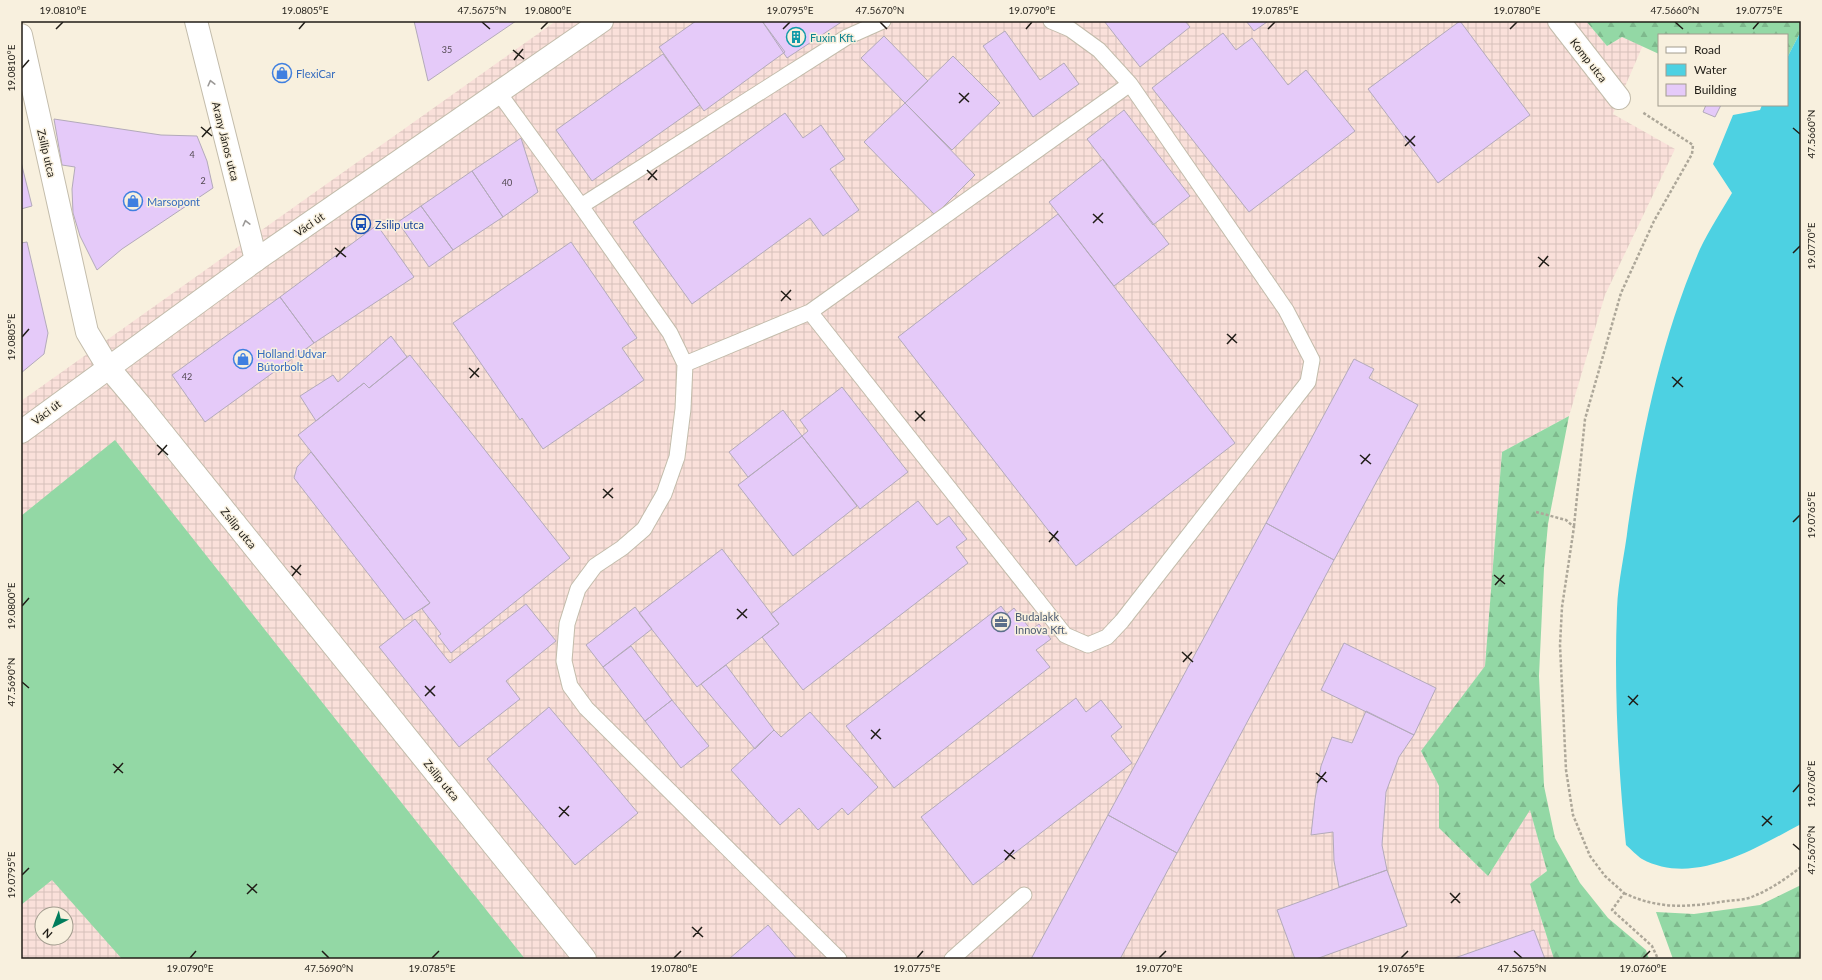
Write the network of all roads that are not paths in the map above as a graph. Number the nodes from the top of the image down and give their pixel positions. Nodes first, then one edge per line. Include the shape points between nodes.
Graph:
1 (196, 21) edge
2 (602, 21) edge
3 (883, 21) edge
4 (1051, 21) edge
5 (1559, 21) edge
6 (21, 35) edge
7 (1130, 84) junction
8 (499, 93) junction
9 (1619, 98) road end
10 (581, 206) junction
11 (256, 260) junction
12 (810, 312) junction
13 (685, 364) junction
14 (108, 367) junction
15 (21, 432) edge
16 (1024, 895) dead end
17 (585, 959) edge
18 (839, 959) edge
19 (952, 959) edge

11 -> 1 street, Arany János utca
2 - 8 street, Váci út
3 - 10 lane via 847,36
4 - 7 lane via 1070,29 1099,50
5 - 9 street, Komp utca
6 - 14 street, Zsilip utca via 87,332
7 - 12 lane
7 - 12 lane via 1286,310 1312,360 1308,382 1107,637 1088,645 1065,635
8 - 10 lane
8 - 11 street, Váci út
10 - 13 lane via 670,333
11 - 14 street, Váci út
12 - 13 lane
13 - 18 lane via 677,457 664,494 644,529 595,566 578,589 567,624 564,661 570,686 586,708
14 - 15 street, Váci út
14 - 17 street, Zsilip utca
16 - 19 lane

